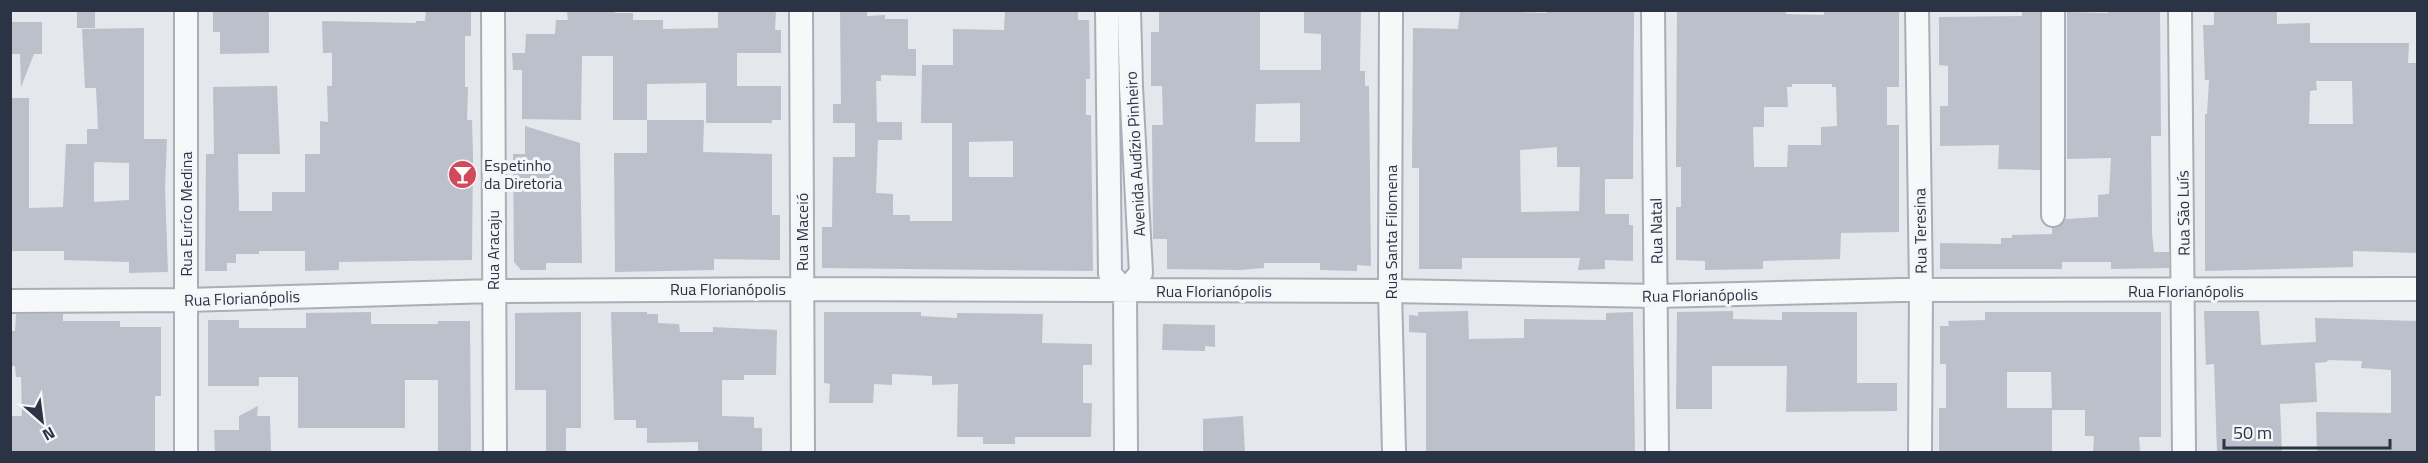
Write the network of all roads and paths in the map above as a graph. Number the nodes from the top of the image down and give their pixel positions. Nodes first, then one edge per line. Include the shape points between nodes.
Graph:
1 (186, 10) edge
2 (493, 10) edge
3 (801, 10) edge
4 (1391, 10) edge
5 (1653, 10) edge
6 (1917, 10) edge
7 (2053, 10) edge
8 (2180, 10) edge
9 (1118, 11) edge
10 (1120, 87) junction
11 (2054, 215) dead end
12 (802, 289) junction
13 (2418, 290) edge
14 (493, 291) junction
15 (1125, 291) junction
16 (1390, 291) junction
17 (1921, 291) junction
18 (2184, 291) junction
19 (1656, 296) junction
20 (186, 300) junction
21 (10, 301) edge
22 (186, 453) edge
23 (495, 453) edge
24 (803, 453) edge
25 (1126, 453) edge
26 (1394, 453) edge
27 (1657, 453) edge
28 (1920, 453) edge
29 (2184, 453) edge

1 - 20 street, Rua Euríco Medina
2 - 14 street, Rua Aracaju
3 - 12 street, Rua Maceió
4 - 16 street, Rua Santa Filomena
5 - 19 street, Rua Natal
6 - 17 street, Rua Teresina
7 - 11 street
8 - 18 street, Rua São Luís
9 - 10 street, Avenida Audízio Pinheiro
10 - 15 street, Avenida Audízio Pinheiro via 1110,274
10 - 15 street, Avenida Audízio Pinheiro via 1141,273
12 - 14 street, Rua Florianópolis
12 - 15 street, Rua Florianópolis
12 - 24 street, Rua Maceió
13 - 18 street, Rua Florianópolis
14 - 20 street, Rua Florianópolis
14 - 23 street, Rua Aracaju
15 - 16 street, Rua Florianópolis
15 - 25 street
16 - 19 street, Rua Florianópolis
16 - 26 street, Rua Santa Filomena
17 - 18 street, Rua Florianópolis
17 - 19 street, Rua Florianópolis
17 - 28 street, Rua Teresina
18 - 29 street, Rua São Luís
19 - 27 street, Rua Natal
20 - 21 street, Rua Florianópolis
20 - 22 street, Rua Euríco Medina

